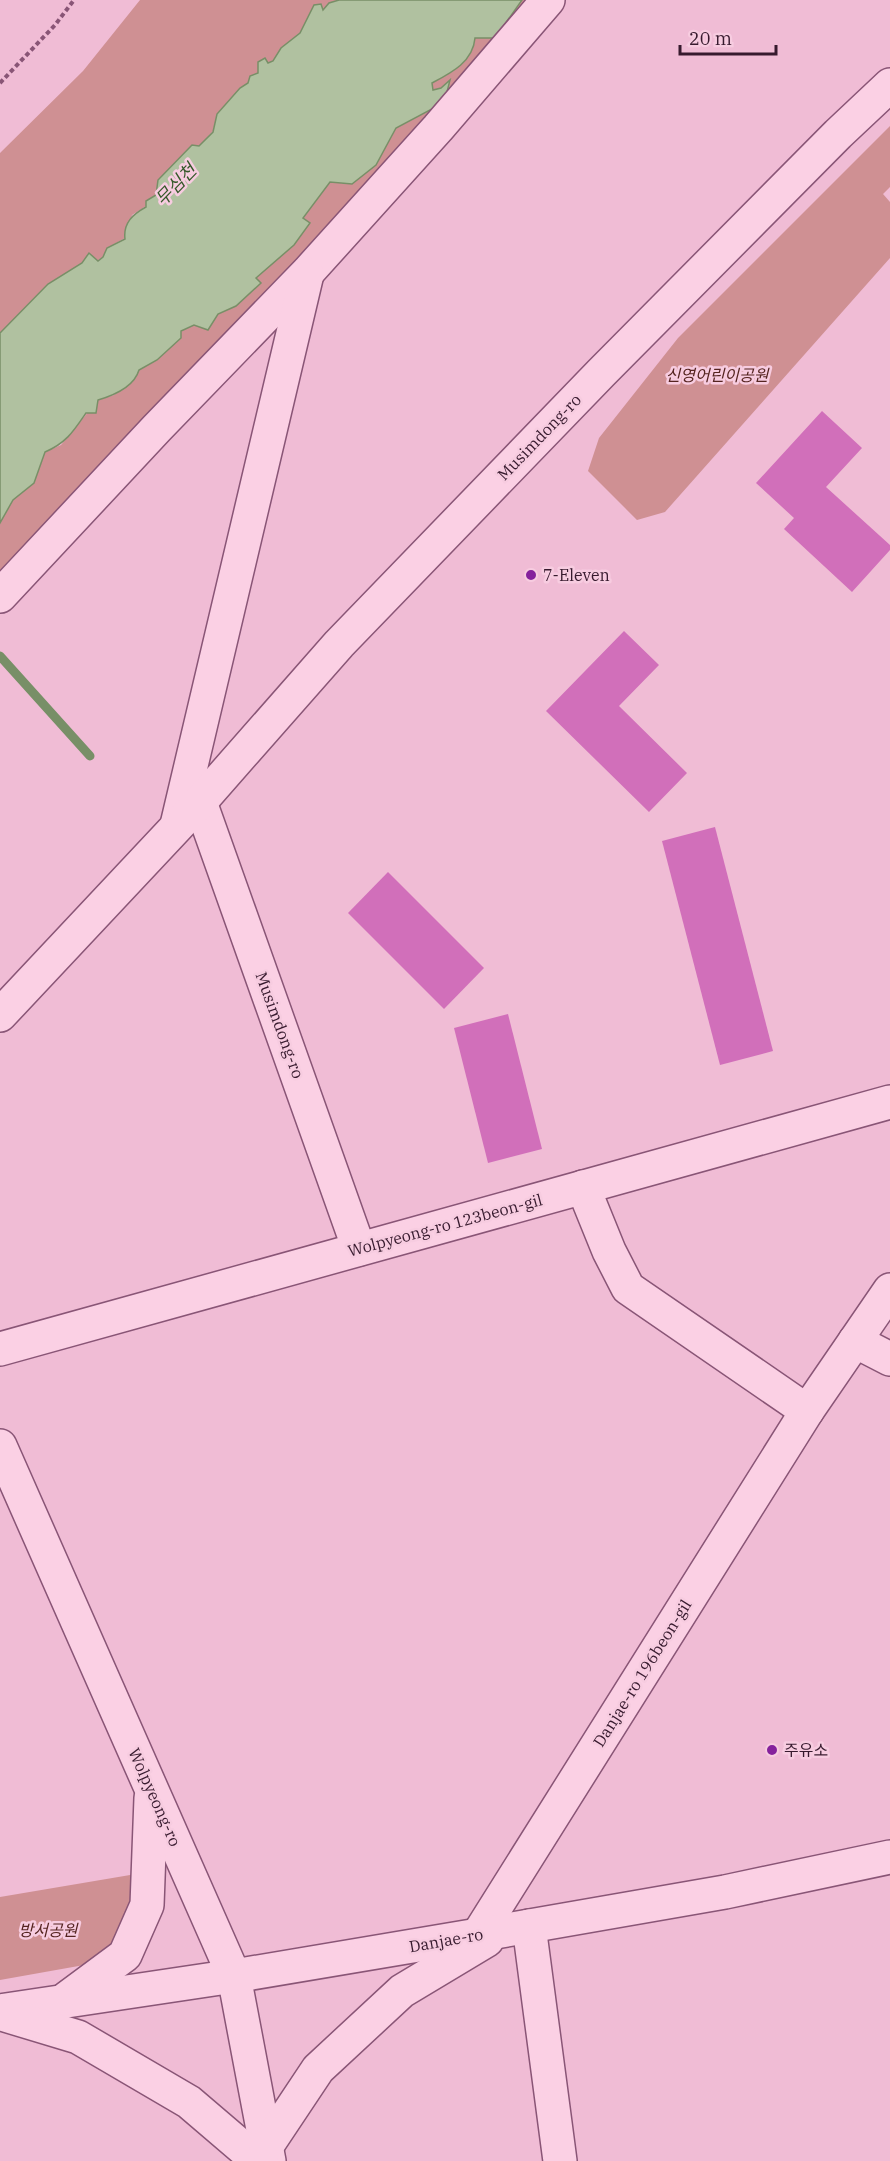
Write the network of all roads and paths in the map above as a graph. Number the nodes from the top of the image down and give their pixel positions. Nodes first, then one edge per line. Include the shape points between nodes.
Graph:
1 (74, 0) edge
2 (548, 0) edge
3 (0, 83) edge
4 (890, 85) edge
5 (308, 272) junction
6 (0, 596) edge
7 (200, 802) junction
8 (177, 826) junction
9 (0, 1015) edge
10 (890, 1102) edge
11 (583, 1187) junction
12 (359, 1249) junction
13 (890, 1290) edge
14 (855, 1341) junction
15 (0, 1349) edge
16 (890, 1359) edge
17 (807, 1411) junction
18 (0, 1446) edge
19 (151, 1787) junction
20 (890, 1857) edge
21 (503, 1930) junction
22 (234, 1976) junction
23 (62, 2001) junction
24 (0, 2012) edge
25 (264, 2156) edge
26 (560, 2161) edge

1 - 3 path
2 - 5 street
4 - 7 street, Musimdong-ro via 601,373 364,619
5 - 6 street
5 - 8 street
7 - 8 street, Musimdong-ro
7 - 12 street, Musimdong-ro
8 - 9 street, Musimdong-ro
10 - 11 street, Wolpyeong-ro 123beon-gil
11 - 12 street, Wolpyeong-ro 123beon-gil
11 - 17 street via 628,1288
12 - 15 street, Wolpyeong-ro 123beon-gil
13 - 14 street, Danjae-ro 196beon-gil
14 - 16 street
14 - 17 street, Danjae-ro 196beon-gil
17 - 21 street, Danjae-ro 196beon-gil
18 - 19 street, Wolpyeong-ro
19 - 22 street, Wolpyeong-ro
19 - 23 street via 147,1905 124,1955
20 - 21 street, Danjae-ro via 725,1892
21 - 22 street, Danjae-ro
21 - 25 street via 402,1991 318,2069
21 - 26 street
22 - 23 street, Danjae-ro
22 - 25 street, Wolpyeong-ro
23 - 24 street, Danjae-ro
24 - 25 street via 78,2037 189,2102

